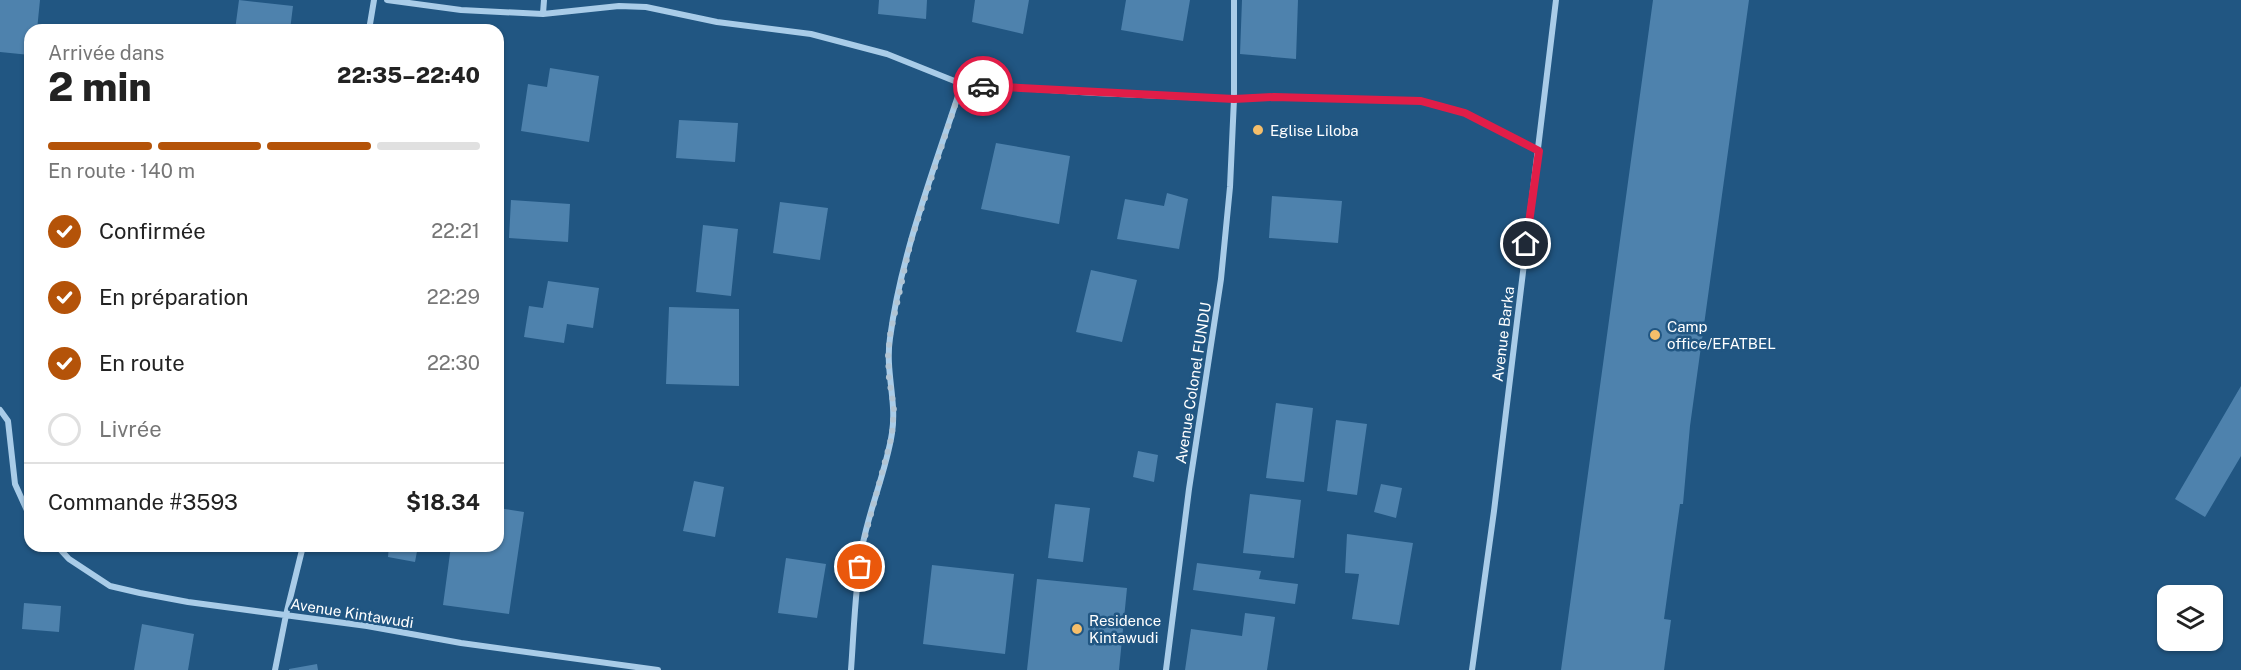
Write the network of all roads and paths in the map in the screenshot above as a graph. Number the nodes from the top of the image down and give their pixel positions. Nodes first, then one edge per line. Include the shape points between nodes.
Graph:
1 (374, 0) edge
2 (387, 0) edge
3 (544, 0) edge
4 (1234, 0) edge
5 (1556, 0) edge
6 (543, 14) junction
7 (370, 24) edge
8 (962, 84) junction
9 (1234, 99) junction
10 (1539, 151) junction
11 (0, 410) edge
12 (24, 504) edge
13 (63, 552) edge
14 (302, 552) edge
15 (286, 615) junction
16 (275, 670) edge
17 (657, 670) edge
18 (851, 670) edge
19 (1166, 670) edge
20 (1472, 670) edge

1 - 7 street
2 - 6 street via 461,10
3 - 6 street
4 - 9 street, Avenue Colonel FUNDU
5 - 10 street, Avenue Barka
6 - 8 street via 646,7 717,22 811,34 887,54
8 - 9 street
8 - 18 street via 911,241 890,335 892,435 862,548
9 - 10 street via 1421,101 1465,113
9 - 19 street, Avenue Colonel FUNDU via 1221,279
10 - 20 street, Avenue Barka
11 - 12 street via 8,421 15,484
13 - 15 street, Avenue Kintawudi via 110,586 188,602
14 - 15 street
15 - 16 street
15 - 17 street, Avenue Kintawudi

